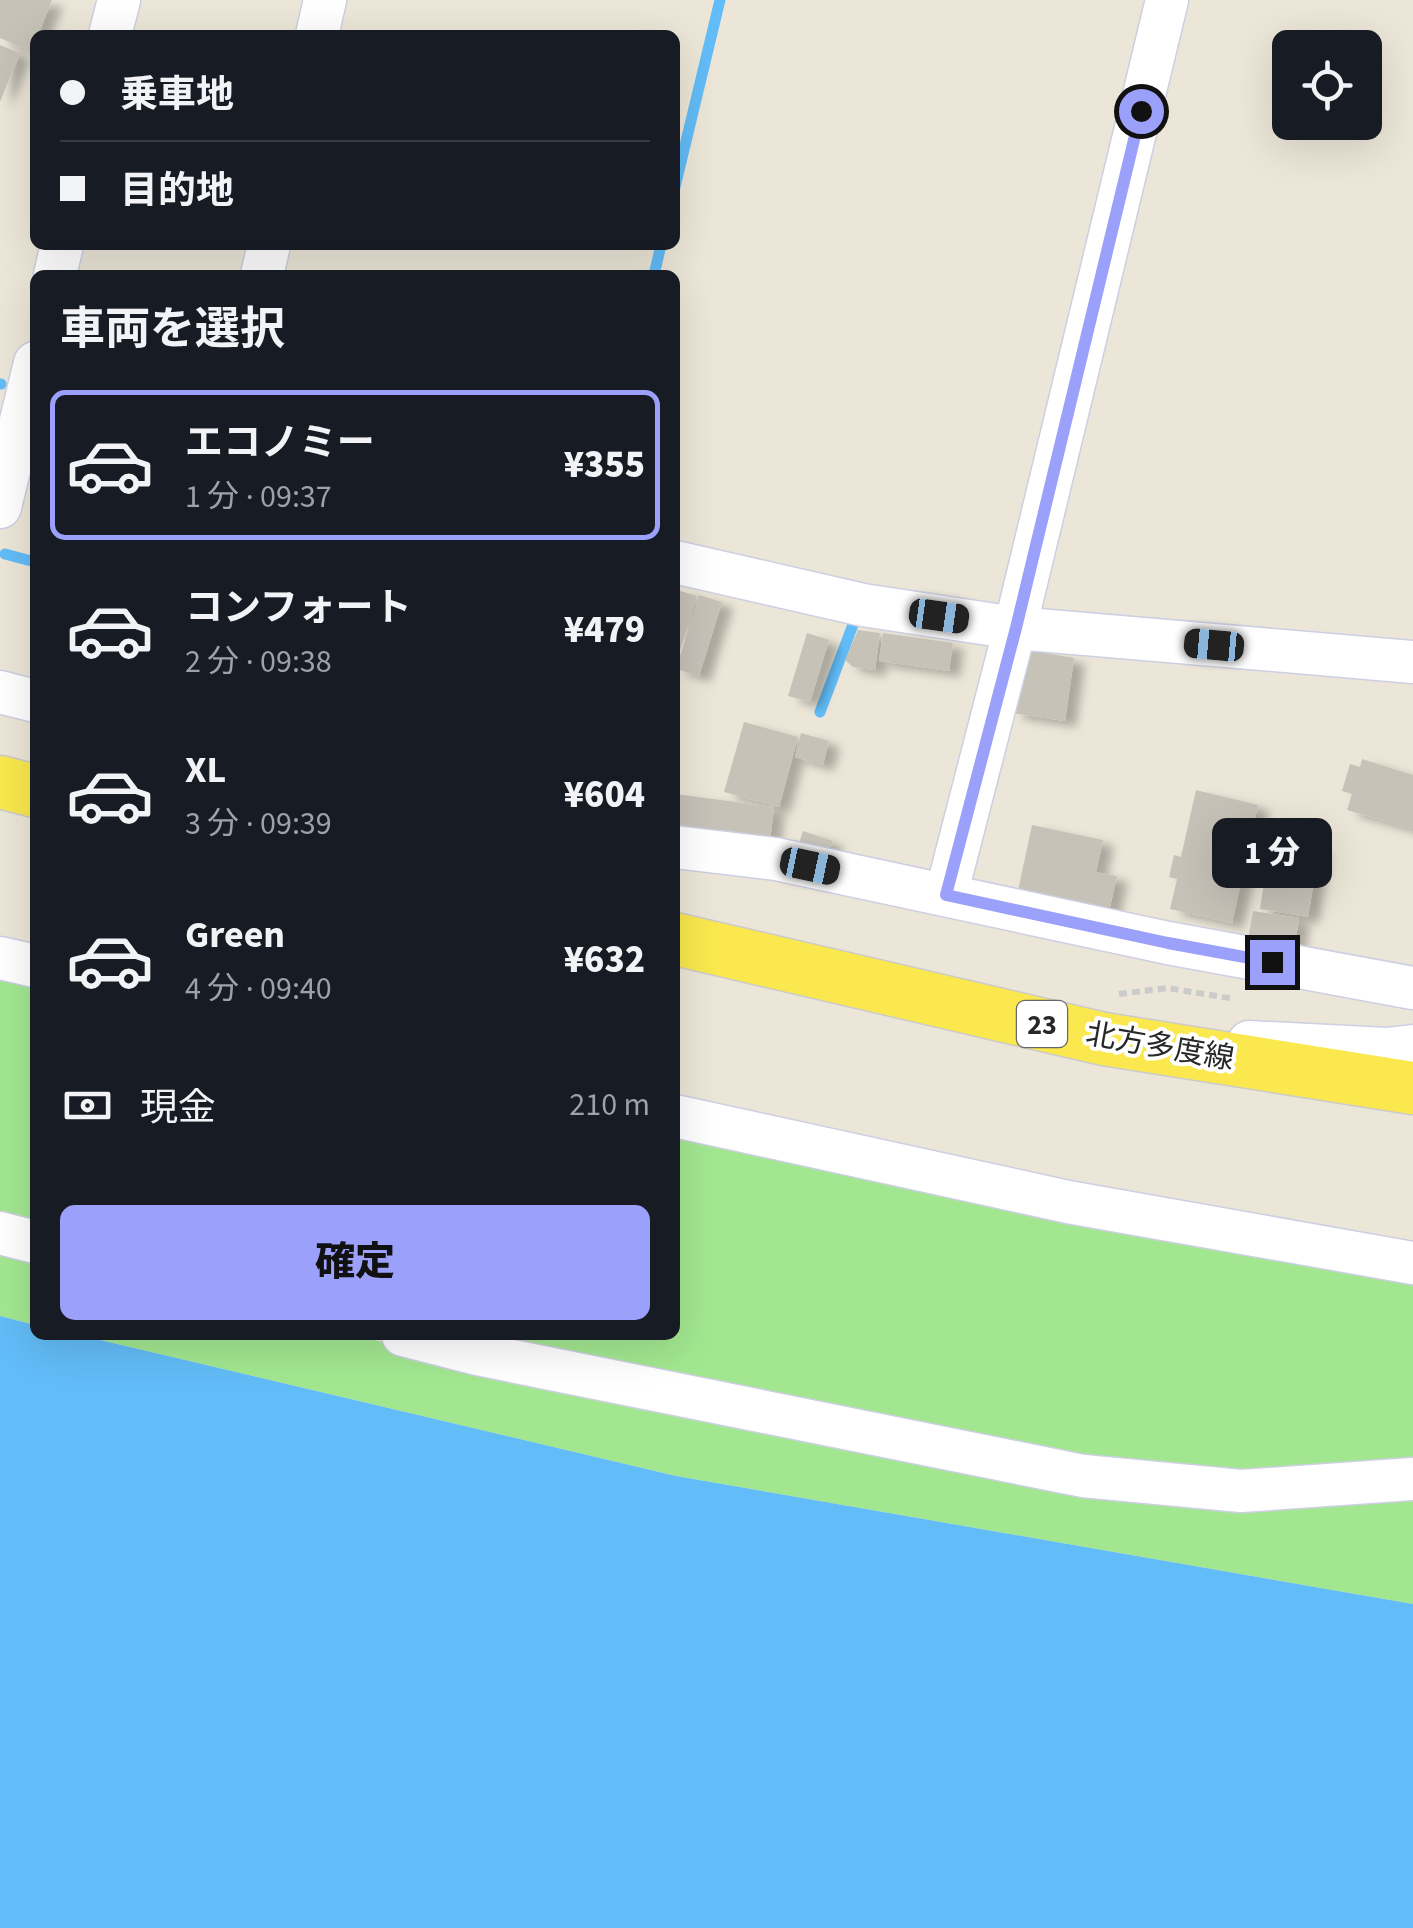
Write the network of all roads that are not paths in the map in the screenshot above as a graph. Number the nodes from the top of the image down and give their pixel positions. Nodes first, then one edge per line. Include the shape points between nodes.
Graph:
1 (118, 0) edge
2 (325, 0) edge
3 (1168, 0) edge
4 (111, 30) edge
5 (318, 30) edge
6 (30, 379) edge
7 (19, 413) edge
8 (0, 507) edge
9 (680, 563) edge
10 (1016, 628) junction
11 (1413, 662) edge
12 (0, 692) edge
13 (30, 700) edge
14 (0, 782) edge
15 (30, 789) edge
16 (680, 847) edge
17 (946, 895) junction
18 (680, 940) edge
19 (0, 958) edge
20 (30, 965) edge
21 (1413, 988) edge
22 (1106, 1017) junction
23 (1413, 1046) edge
24 (1413, 1088) edge
25 (680, 1117) edge
26 (0, 1234) edge
27 (30, 1241) edge
28 (1413, 1263) edge
29 (422, 1340) edge
30 (1413, 1479) edge

1 - 4 street
2 - 5 street
3 - 10 street
6 - 7 street
7 - 8 street
9 - 10 street via 863,605
10 - 11 street
10 - 17 street
12 - 13 street
14 - 15 main road
16 - 17 street via 776,859
17 - 21 street
18 - 22 main road, 北方多度線 / 23
19 - 20 street
22 - 23 street via 1172,1037
22 - 24 main road, 北方多度線 / 23
25 - 28 street via 1068,1202
26 - 27 street
29 - 30 street via 1083,1476 1241,1491

